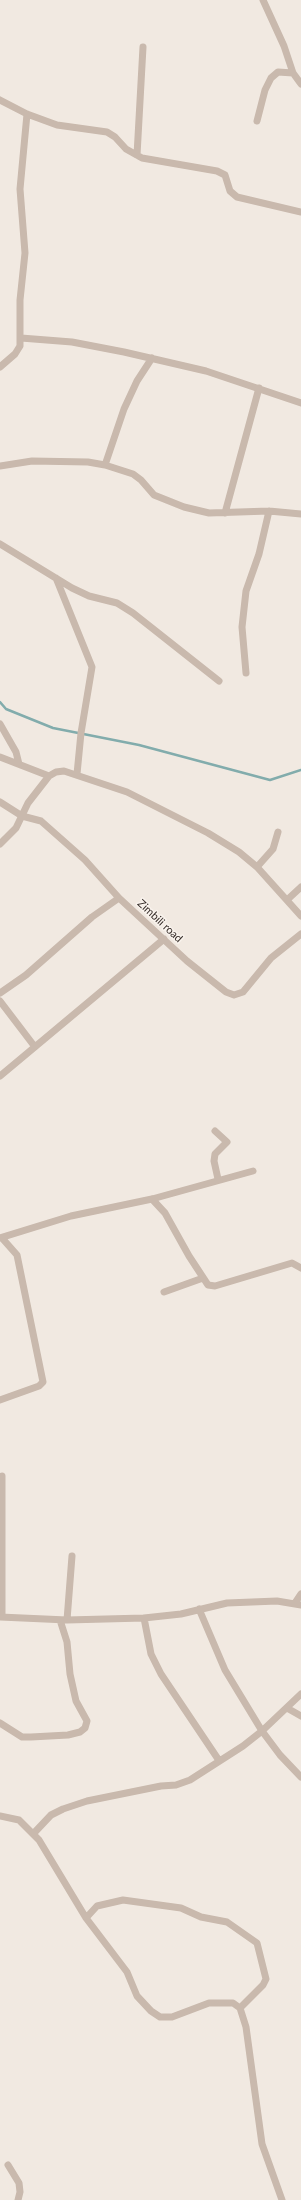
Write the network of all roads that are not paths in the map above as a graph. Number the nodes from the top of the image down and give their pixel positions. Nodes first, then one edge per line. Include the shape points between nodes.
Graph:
1 (263, 0) edge
2 (143, 47) dead end
3 (293, 72) junction
4 (301, 84) edge
5 (0, 100) edge
6 (26, 114) junction
7 (257, 121) dead end
8 (137, 155) junction
9 (301, 212) edge
10 (21, 338) junction
11 (152, 358) junction
12 (0, 367) edge
13 (259, 388) junction
14 (301, 403) edge
15 (105, 465) junction
16 (0, 466) edge
17 (269, 511) junction
18 (225, 513) junction
19 (301, 514) edge
20 (0, 544) edge
21 (56, 578) junction
22 (246, 673) dead end
23 (219, 681) dead end
24 (0, 724) edge
25 (0, 757) edge
26 (19, 764) junction
27 (77, 774) junction
28 (49, 776) junction
29 (0, 802) edge
30 (22, 816) junction
31 (278, 832) dead end
32 (0, 844) edge
33 (257, 867) junction
34 (301, 887) edge
35 (119, 898) junction
36 (287, 900) junction
37 (301, 916) edge
38 (301, 934) edge
39 (164, 939) junction
40 (0, 993) edge
41 (0, 1000) edge
42 (35, 1047) junction
43 (0, 1076) edge
44 (214, 1131) dead end
45 (253, 1171) dead end
46 (218, 1179) junction
47 (152, 1199) junction
48 (1, 1238) edge
49 (301, 1268) edge
50 (203, 1278) junction
51 (164, 1292) dead end
52 (0, 1400) edge
53 (2, 1476) dead end
54 (72, 1556) dead end
55 (301, 1594) edge
56 (298, 1604) edge
57 (199, 1609) junction
58 (1, 1617) edge
59 (144, 1618) junction
60 (63, 1620) junction
61 (301, 1694) edge
62 (288, 1708) junction
63 (301, 1716) edge
64 (0, 1723) edge
65 (262, 1731) junction
66 (218, 1759) dead end
67 (301, 1777) edge
68 (0, 1816) edge
69 (34, 1833) junction
70 (86, 1918) junction
71 (240, 2008) junction
72 (8, 2165) dead end
73 (18, 2200) edge
74 (282, 2200) edge

1 - 3 street
2 - 8 street
3 - 4 street
3 - 7 street via 278,72 271,78
5 - 6 street
6 - 8 street via 57,125 107,132 126,150
6 - 10 street via 20,188 25,253 20,300
8 - 9 street via 217,171 225,175 230,191 238,197
10 - 11 street via 72,342
10 - 12 street via 15,354
11 - 13 street via 206,371
11 - 15 street via 137,381 124,409
13 - 14 street
13 - 18 street
15 - 16 street via 88,462 32,461
15 - 18 street via 132,474 154,495 184,507 209,513
17 - 18 street
17 - 19 street
17 - 22 street via 260,554 246,591 242,627
20 - 21 street
21 - 23 street via 89,596 117,604 133,613
21 - 27 street via 92,667
24 - 26 street via 16,752
25 - 26 street
26 - 28 street
27 - 28 street via 64,771
27 - 33 street via 127,792 181,817 239,852
28 - 30 street via 28,803
29 - 30 street, Zimbili road
30 - 32 street via 16,828
30 - 35 street, Zimbili road via 41,821 85,860
31 - 33 street via 273,849
33 - 36 street
34 - 36 street
35 - 39 street, Zimbili road
35 - 40 street via 92,917 26,975
36 - 37 street
38 - 39 street, Zimbili road via 271,958 243,992 234,995 226,992
39 - 42 street
41 - 42 street
42 - 43 street
44 - 46 street via 227,1142 215,1154
45 - 46 street
46 - 47 street
47 - 48 street via 72,1216
47 - 50 street via 165,1213
48 - 52 street via 17,1255 43,1382 39,1386
49 - 50 street via 292,1263 215,1286 208,1285
50 - 51 street
53 - 58 street
54 - 60 street
55 - 56 street
56 - 57 street via 277,1601 227,1603
57 - 59 street
57 - 65 street via 225,1670
58 - 60 street
59 - 60 street
59 - 66 street via 151,1654 161,1674
60 - 64 street via 74,1693 87,1721 85,1728 68,1735 22,1737
61 - 62 street
62 - 63 street
62 - 65 street
65 - 67 street
65 - 69 street via 190,1780 176,1785 88,1801 63,1809 51,1815
68 - 69 street via 19,1820
69 - 70 street
70 - 71 street via 127,1972 137,1996 160,2017 172,2016 215,2002 233,2003
70 - 71 street via 97,1906 123,1900 181,1908 201,1917 227,1922 257,1943 266,1979
71 - 74 street via 246,2027 262,2144
72 - 73 street via 19,2183

